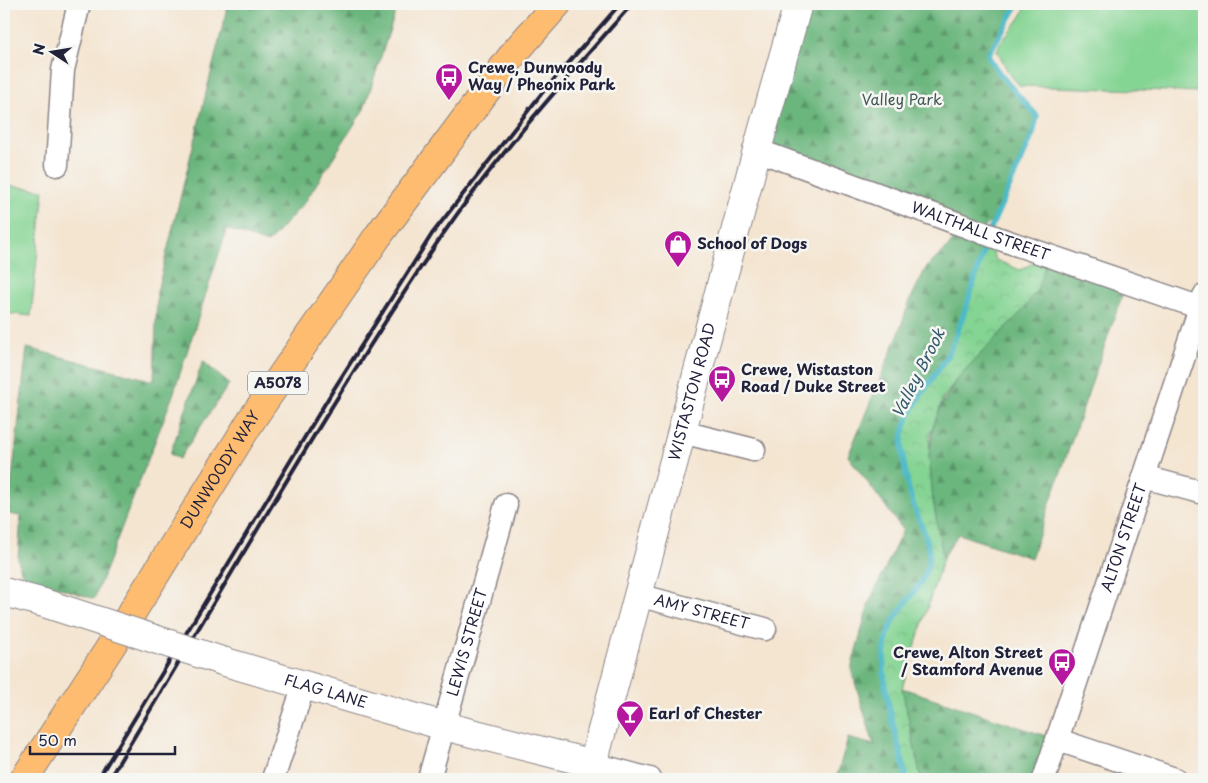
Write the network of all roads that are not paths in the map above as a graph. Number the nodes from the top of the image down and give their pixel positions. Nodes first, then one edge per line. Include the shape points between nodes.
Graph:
1 (79, 4) edge
2 (557, 4) edge
3 (798, 4) edge
4 (757, 150) junction
5 (58, 165) dead end
6 (1203, 304) edge
7 (682, 432) junction
8 (754, 450) dead end
9 (1144, 477) junction
10 (1204, 493) edge
11 (506, 506) dead end
12 (4, 592) edge
13 (638, 595) junction
14 (766, 629) dead end
15 (304, 685) junction
16 (444, 726) junction
17 (1058, 740) junction
18 (592, 772) edge
19 (24, 779) edge
20 (273, 779) edge
21 (428, 779) edge
22 (650, 779) edge
23 (1044, 779) edge
24 (1175, 779) edge

1 - 5 street via 63,70
2 - 19 main road, DUNWOODY WAY / A5078 via 515,52 378,236 252,419
3 - 4 street, WISTASTON ROAD
4 - 6 street, WALTHALL STREET via 1003,240
4 - 7 street, WISTASTON ROAD
6 - 9 street, ALTON STREET
7 - 8 street
7 - 13 street, WISTASTON ROAD
9 - 10 street
9 - 17 street, ALTON STREET
11 - 16 street, LEWIS STREET
12 - 15 street, FLAG LANE, bridge
13 - 14 street, AMY STREET
13 - 18 street, WISTASTON ROAD
15 - 16 street, FLAG LANE
15 - 20 street
16 - 18 street, FLAG LANE
16 - 21 street, LEWIS STREET
17 - 23 street, ALTON STREET
17 - 24 street
18 - 22 street, FLAG LANE

